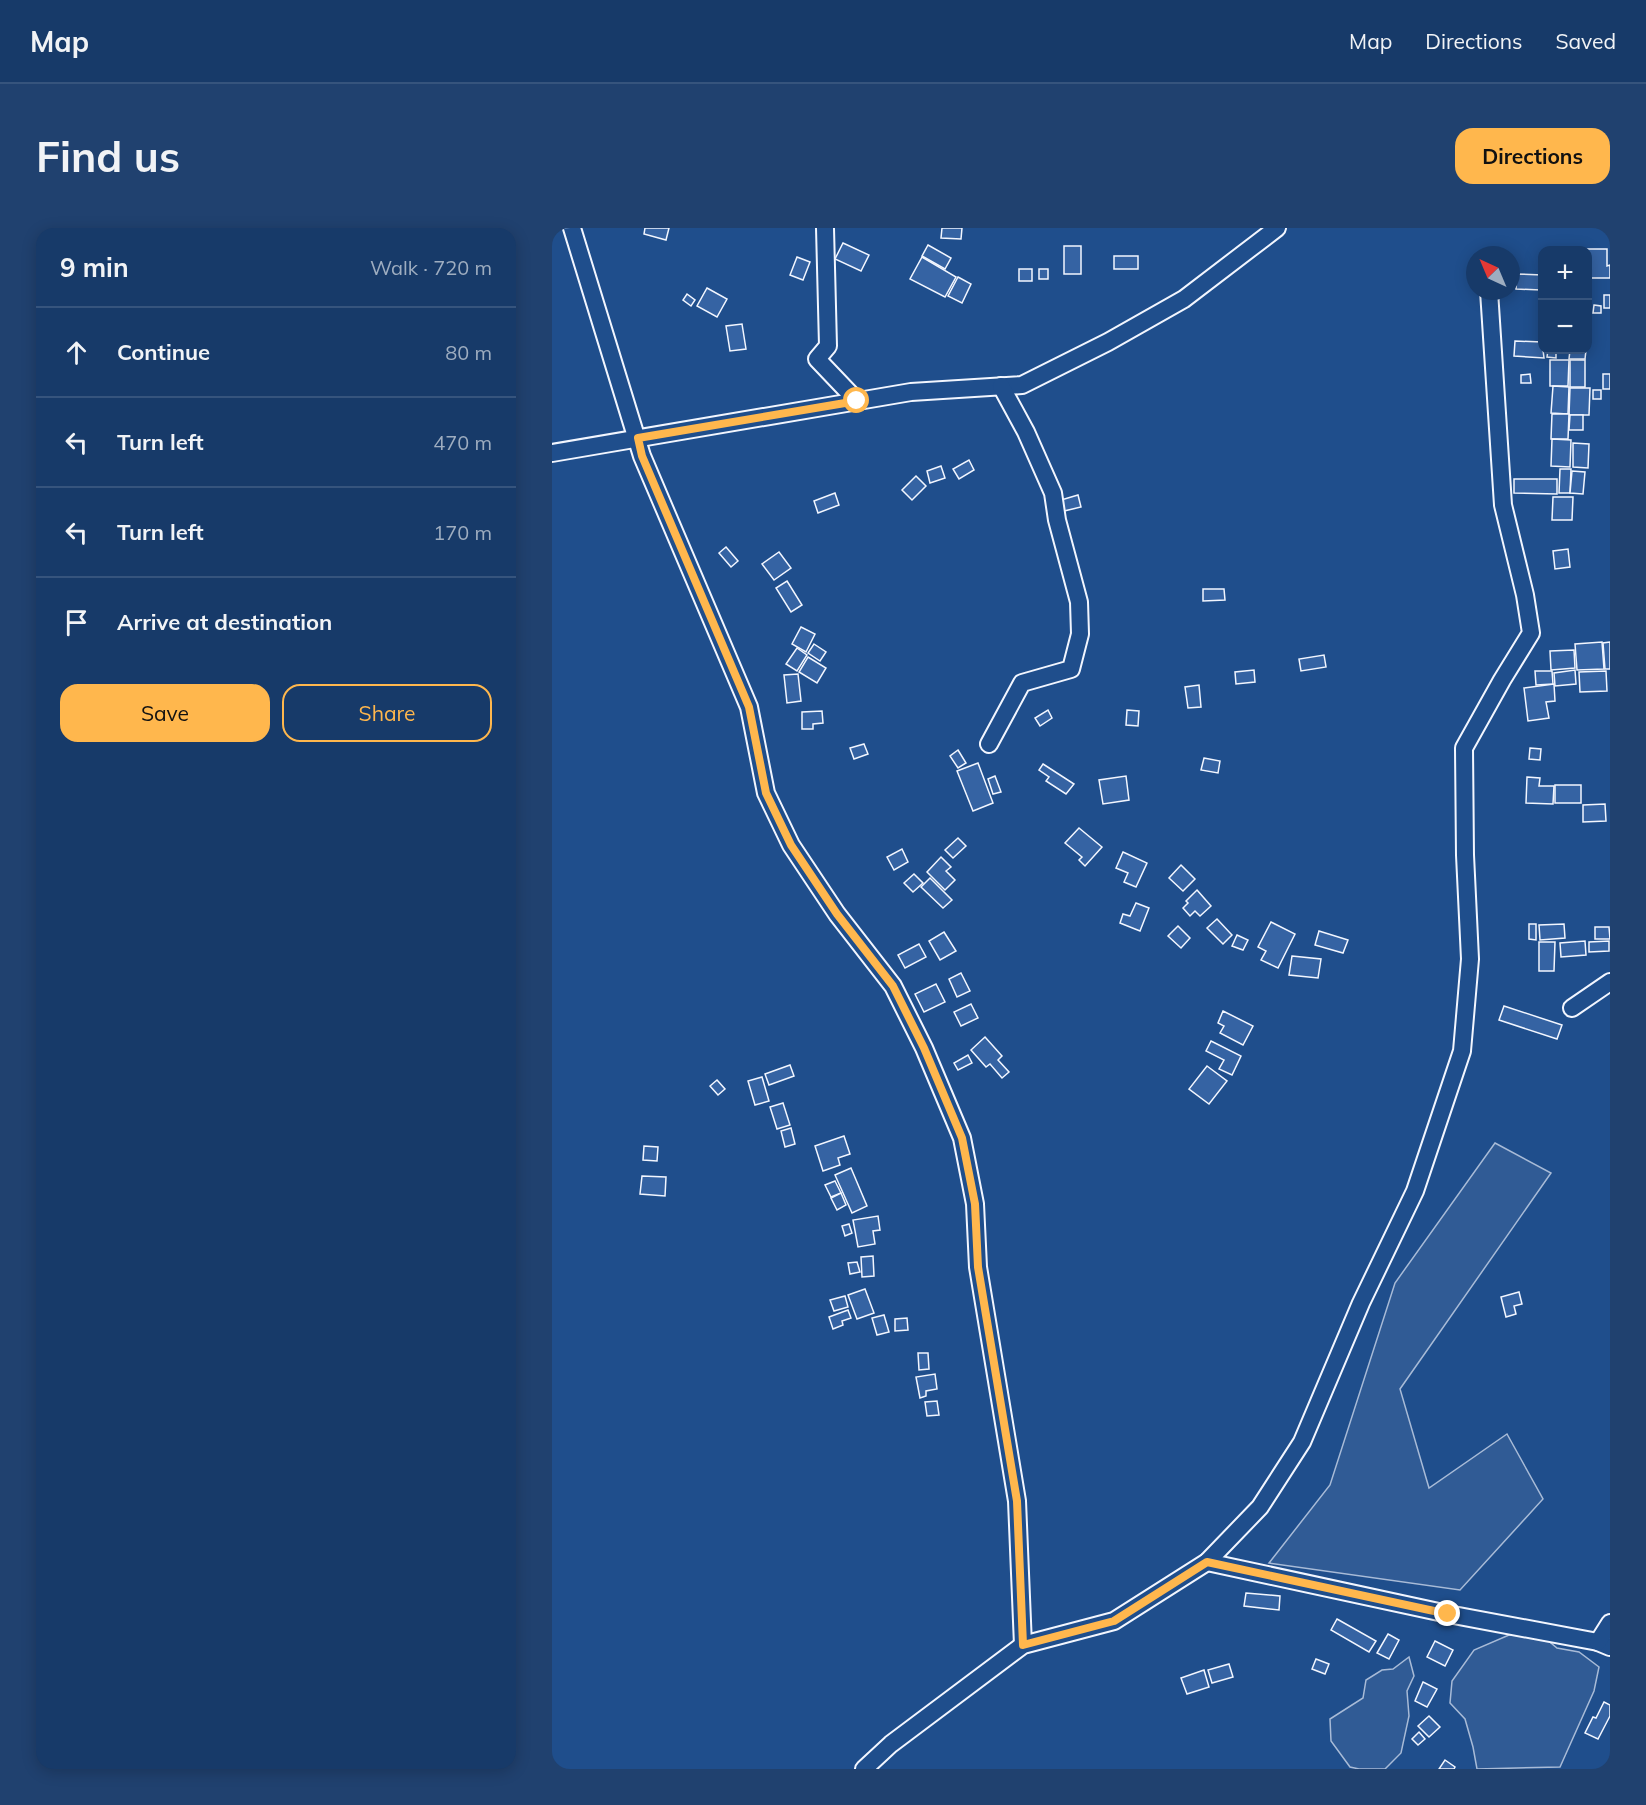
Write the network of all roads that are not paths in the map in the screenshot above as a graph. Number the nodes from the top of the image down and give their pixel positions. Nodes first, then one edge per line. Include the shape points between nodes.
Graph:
1 (572, 228) edge
2 (825, 228) edge
3 (1277, 228) edge
4 (1490, 300) edge
5 (1001, 386) junction
6 (857, 401) junction
7 (638, 438) junction
8 (552, 453) edge
9 (989, 744) dead end
10 (1610, 982) edge
11 (1572, 1008) dead end
12 (1207, 1562) junction
13 (1610, 1623) edge
14 (1604, 1644) edge
15 (1023, 1645) junction
16 (864, 1769) edge

1 - 7 street
2 - 6 street via 828,346 817,358
3 - 5 street via 1184,299 1022,385
4 - 12 street via 1503,506 1531,633 1464,748 1470,959 1462,1051 1415,1191 1361,1303 1302,1442 1260,1507
5 - 6 street via 911,392
5 - 9 street via 1053,493 1079,602 1080,634 1071,669 1022,683
6 - 7 street
7 - 8 street
7 - 15 street via 642,456 749,707 766,793 791,845 837,914 893,986 962,1138 975,1204 978,1267 1017,1501
10 - 11 street
12 - 14 street
12 - 15 street via 1114,1621
13 - 14 street
15 - 16 street via 891,1744

